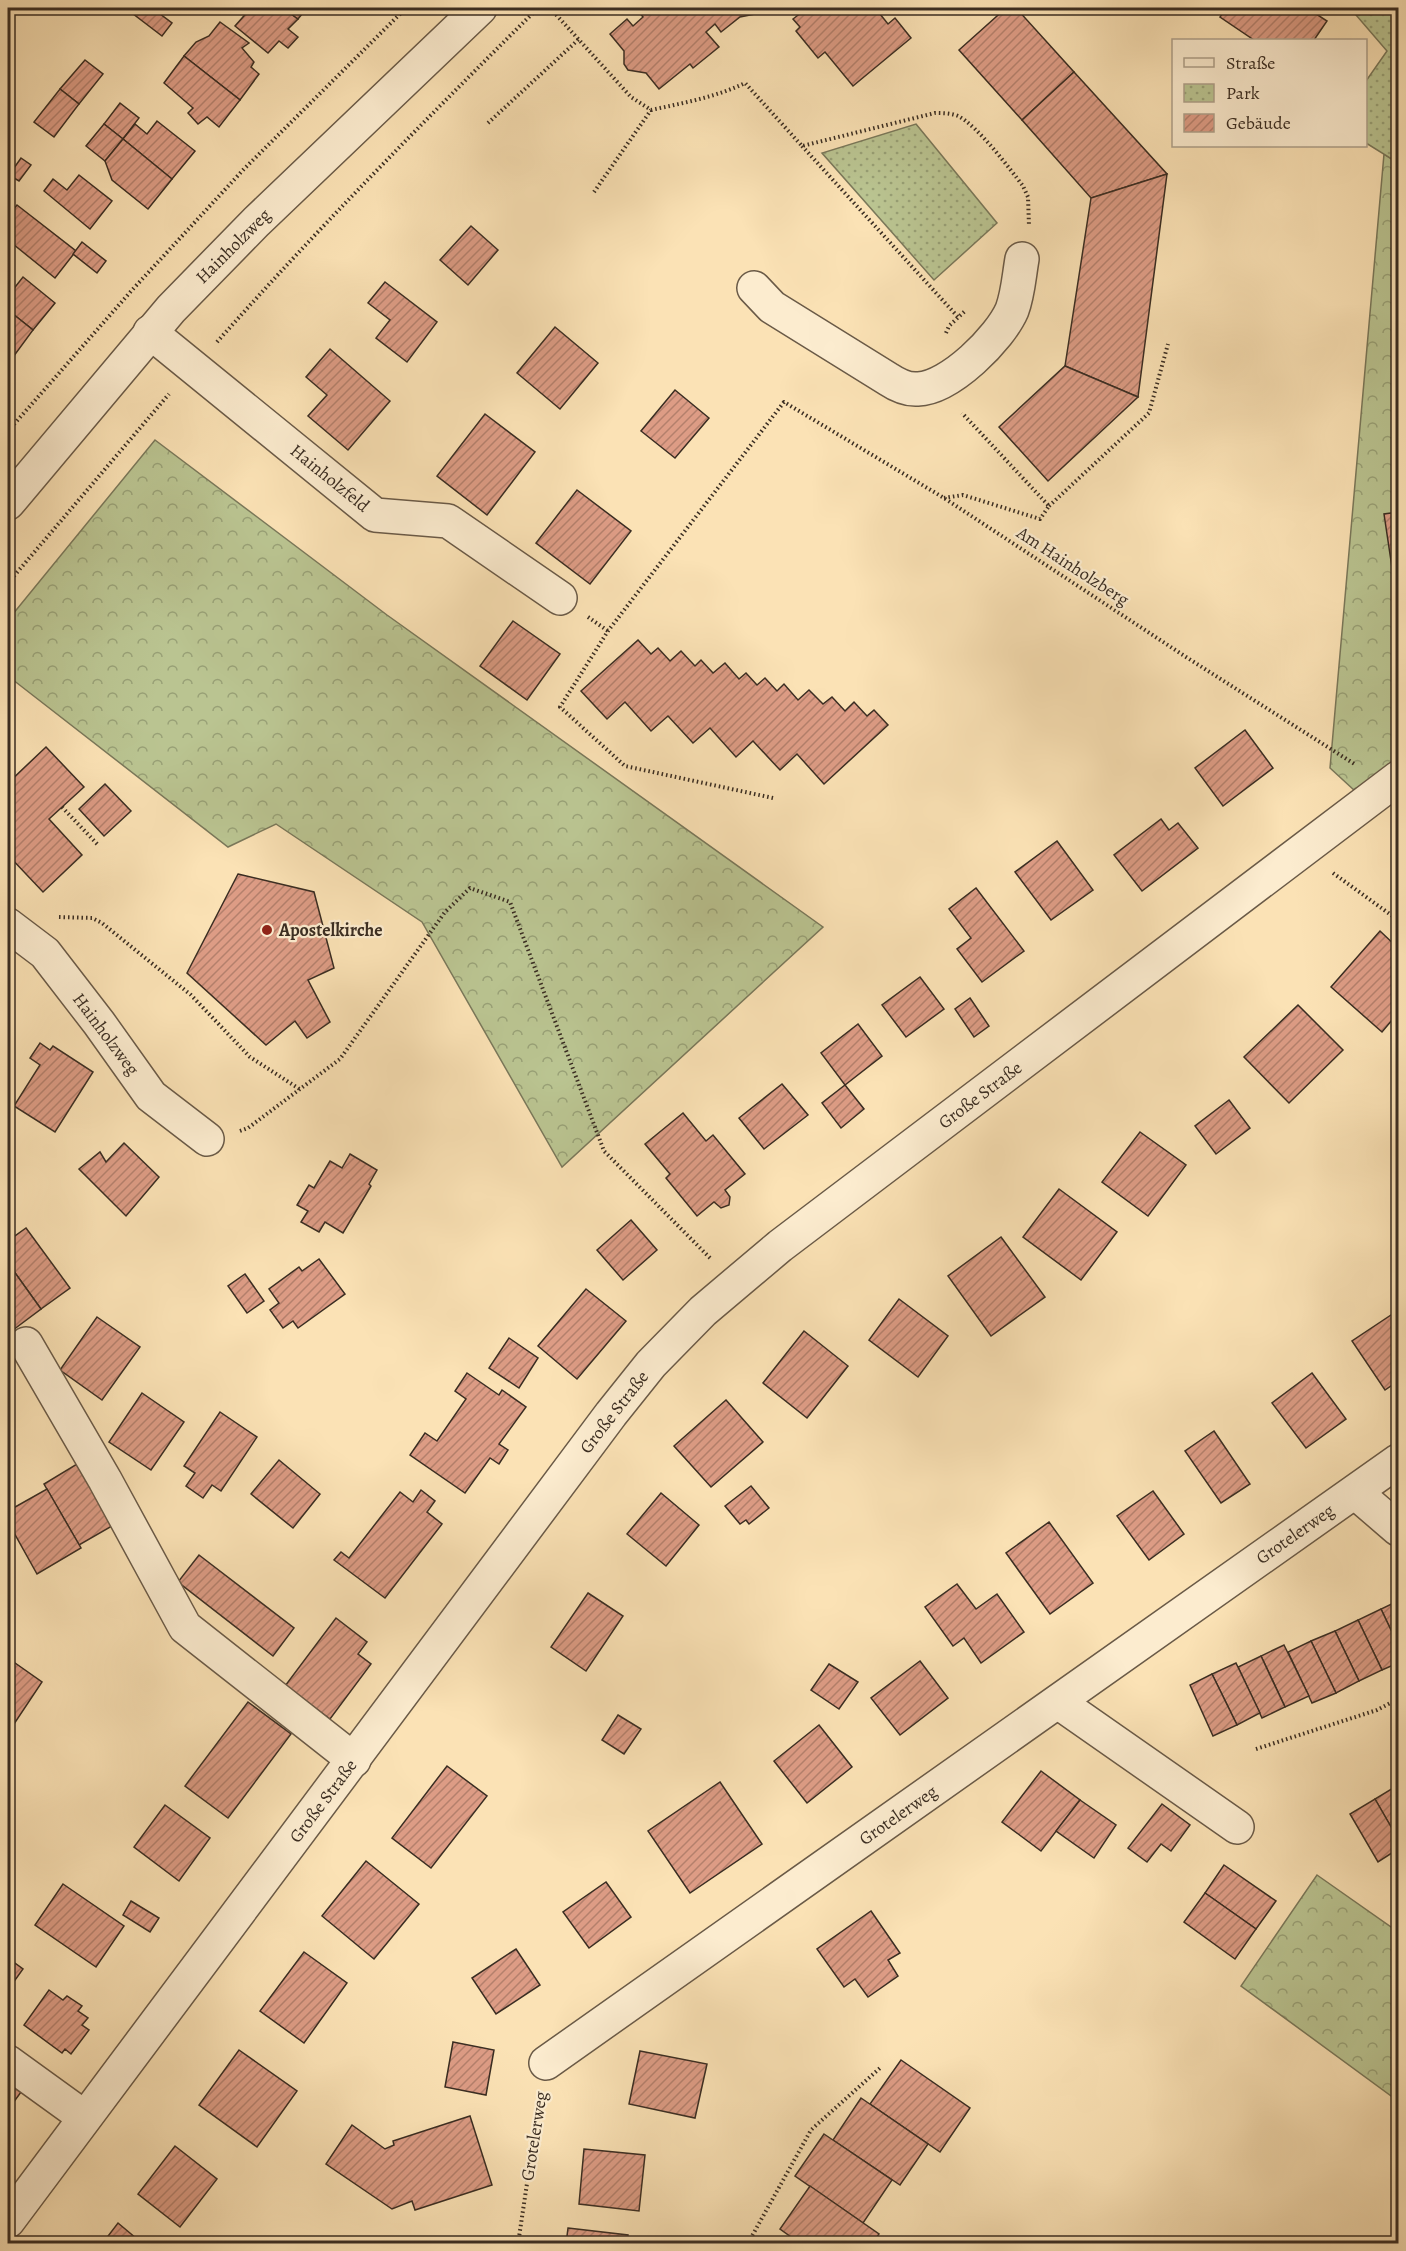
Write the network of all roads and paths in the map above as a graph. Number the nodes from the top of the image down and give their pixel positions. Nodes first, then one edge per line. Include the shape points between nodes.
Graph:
1 (406, 8) edge
2 (480, 8) edge
3 (538, 8) edge
4 (550, 8) edge
5 (579, 39) junction
6 (651, 110) junction
7 (488, 123) dead end
8 (802, 146) junction
9 (594, 192) dead end
10 (1022, 259) joint
11 (754, 288) dead end
12 (974, 304) dead end
13 (958, 317) junction
14 (150, 332) junction
15 (1168, 344) dead end
16 (194, 368) junction
17 (940, 382) junction
18 (8, 431) edge
19 (944, 498) junction
20 (8, 503) edge
21 (1050, 506) junction
22 (8, 583) edge
23 (560, 598) dead end
24 (1345, 757) dead end
25 (1398, 778) edge
26 (773, 798) dead end
27 (62, 807) dead end
28 (99, 846) dead end
29 (1346, 883) dead end
30 (50, 917) dead end
31 (1398, 920) edge
32 (8, 925) edge
33 (301, 1090) junction
34 (207, 1139) joint
35 (733, 1284) junction
36 (26, 1344) dead end
37 (1398, 1461) edge
38 (1355, 1492) junction
39 (1398, 1528) edge
40 (1398, 1699) edge
41 (1058, 1702) junction
42 (1256, 1749) dead end
43 (354, 1760) junction
44 (1237, 1827) dead end
45 (8, 2062) edge
46 (546, 2063) joint
47 (880, 2068) dead end
48 (84, 2117) junction
49 (8, 2221) edge
50 (518, 2244) edge
51 (750, 2244) edge

1 - 18 path via 244,169
2 - 14 street, Hainholzweg via 256,222
3 - 16 path via 273,279
4 - 5 path
5 - 6 path via 631,97
5 - 7 path
6 - 8 path via 746,83
6 - 9 path
8 - 10 path via 935,113 959,117 1013,174 1028,197 1029,232
8 - 13 path
10 - 17 street via 1016,296 1005,324 962,367
11 - 17 street via 772,307 900,386 917,389
12 - 13 path
13 - 17 path via 949,326 938,354
14 - 16 street, Hainholzfeld
14 - 20 street, Hainholzweg
15 - 21 path via 1149,413
16 - 22 path
16 - 23 street, Hainholzfeld via 375,515 448,521
17 - 21 path via 962,413
19 - 21 path via 963,495 1040,519
19 - 24 path, Am Hainholzberg
19 - 26 path, Am Hainholzberg via 783,402 609,631 560,707 625,766
25 - 35 street, Große Straße
27 - 28 path
29 - 31 path
30 - 33 path via 92,918 102,923 191,995 250,1057
32 - 34 street, Hainholzweg via 45,953 151,1096
33 - 34 path via 248,1128
33 - 35 path via 340,1059 445,912 470,888 510,902 604,1151
35 - 43 street, Große Straße via 651,1364 610,1414
36 - 43 street via 185,1627
37 - 38 street, Grotelerweg
38 - 39 street
38 - 41 street, Grotelerweg
40 - 42 path via 1377,1710
41 - 44 street
41 - 46 street, Grotelerweg
43 - 48 street, Große Straße
45 - 48 street
46 - 50 path, Grotelerweg
47 - 51 path via 811,2130
48 - 49 street, Große Straße

